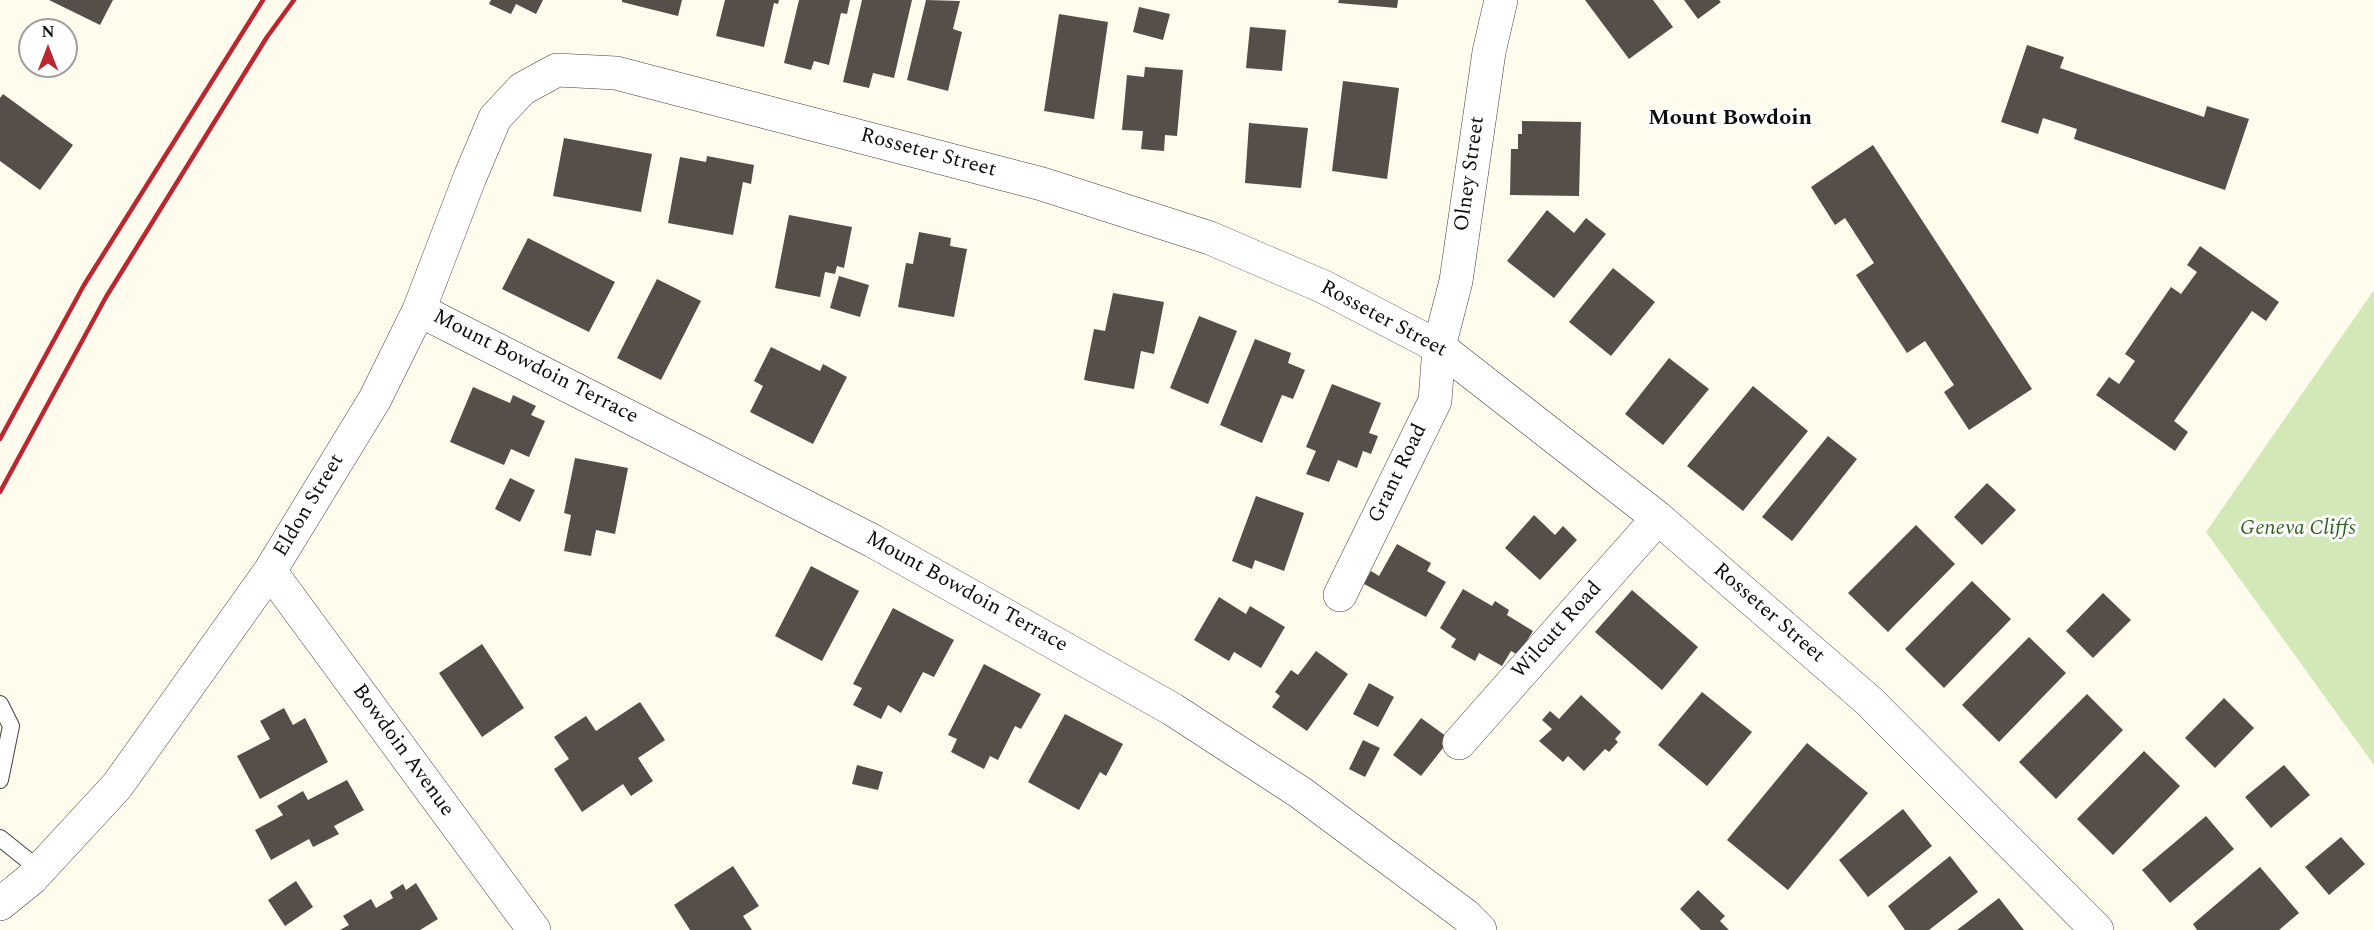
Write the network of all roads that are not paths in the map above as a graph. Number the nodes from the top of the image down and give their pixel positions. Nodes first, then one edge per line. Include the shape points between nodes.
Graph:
1 (1501, 0) edge
2 (554, 72) joint
3 (419, 310) junction
4 (1439, 346) junction
5 (1658, 519) junction
6 (270, 571) junction
7 (1340, 595) dead end
8 (0, 704) edge
9 (1459, 742) dead end
10 (0, 780) edge
11 (0, 838) edge
12 (40, 870) junction
13 (2, 896) edge
14 (534, 930) edge
15 (1480, 930) edge
16 (2097, 930) edge

1 - 4 street, Olney Street via 1489,52 1456,281
2 - 3 street, Eldon Street via 522,89 495,118
2 - 4 street, Rosseter Street via 616,73 1041,184 1210,238 1324,287
3 - 6 street, Eldon Street via 375,399
3 - 15 street, Mount Bowdoin Terrace via 873,541 1172,709 1301,793
4 - 5 street, Rosseter Street
4 - 7 street, Grant Road via 1435,401
5 - 9 street, Wilcutt Road
5 - 16 street, Rosseter Street via 1869,701
6 - 12 street, Eldon Street via 117,786
6 - 14 street, Bowdoin Avenue
8 - 10 lane via 11,726
11 - 12 lane
12 - 13 street, Eldon Street

